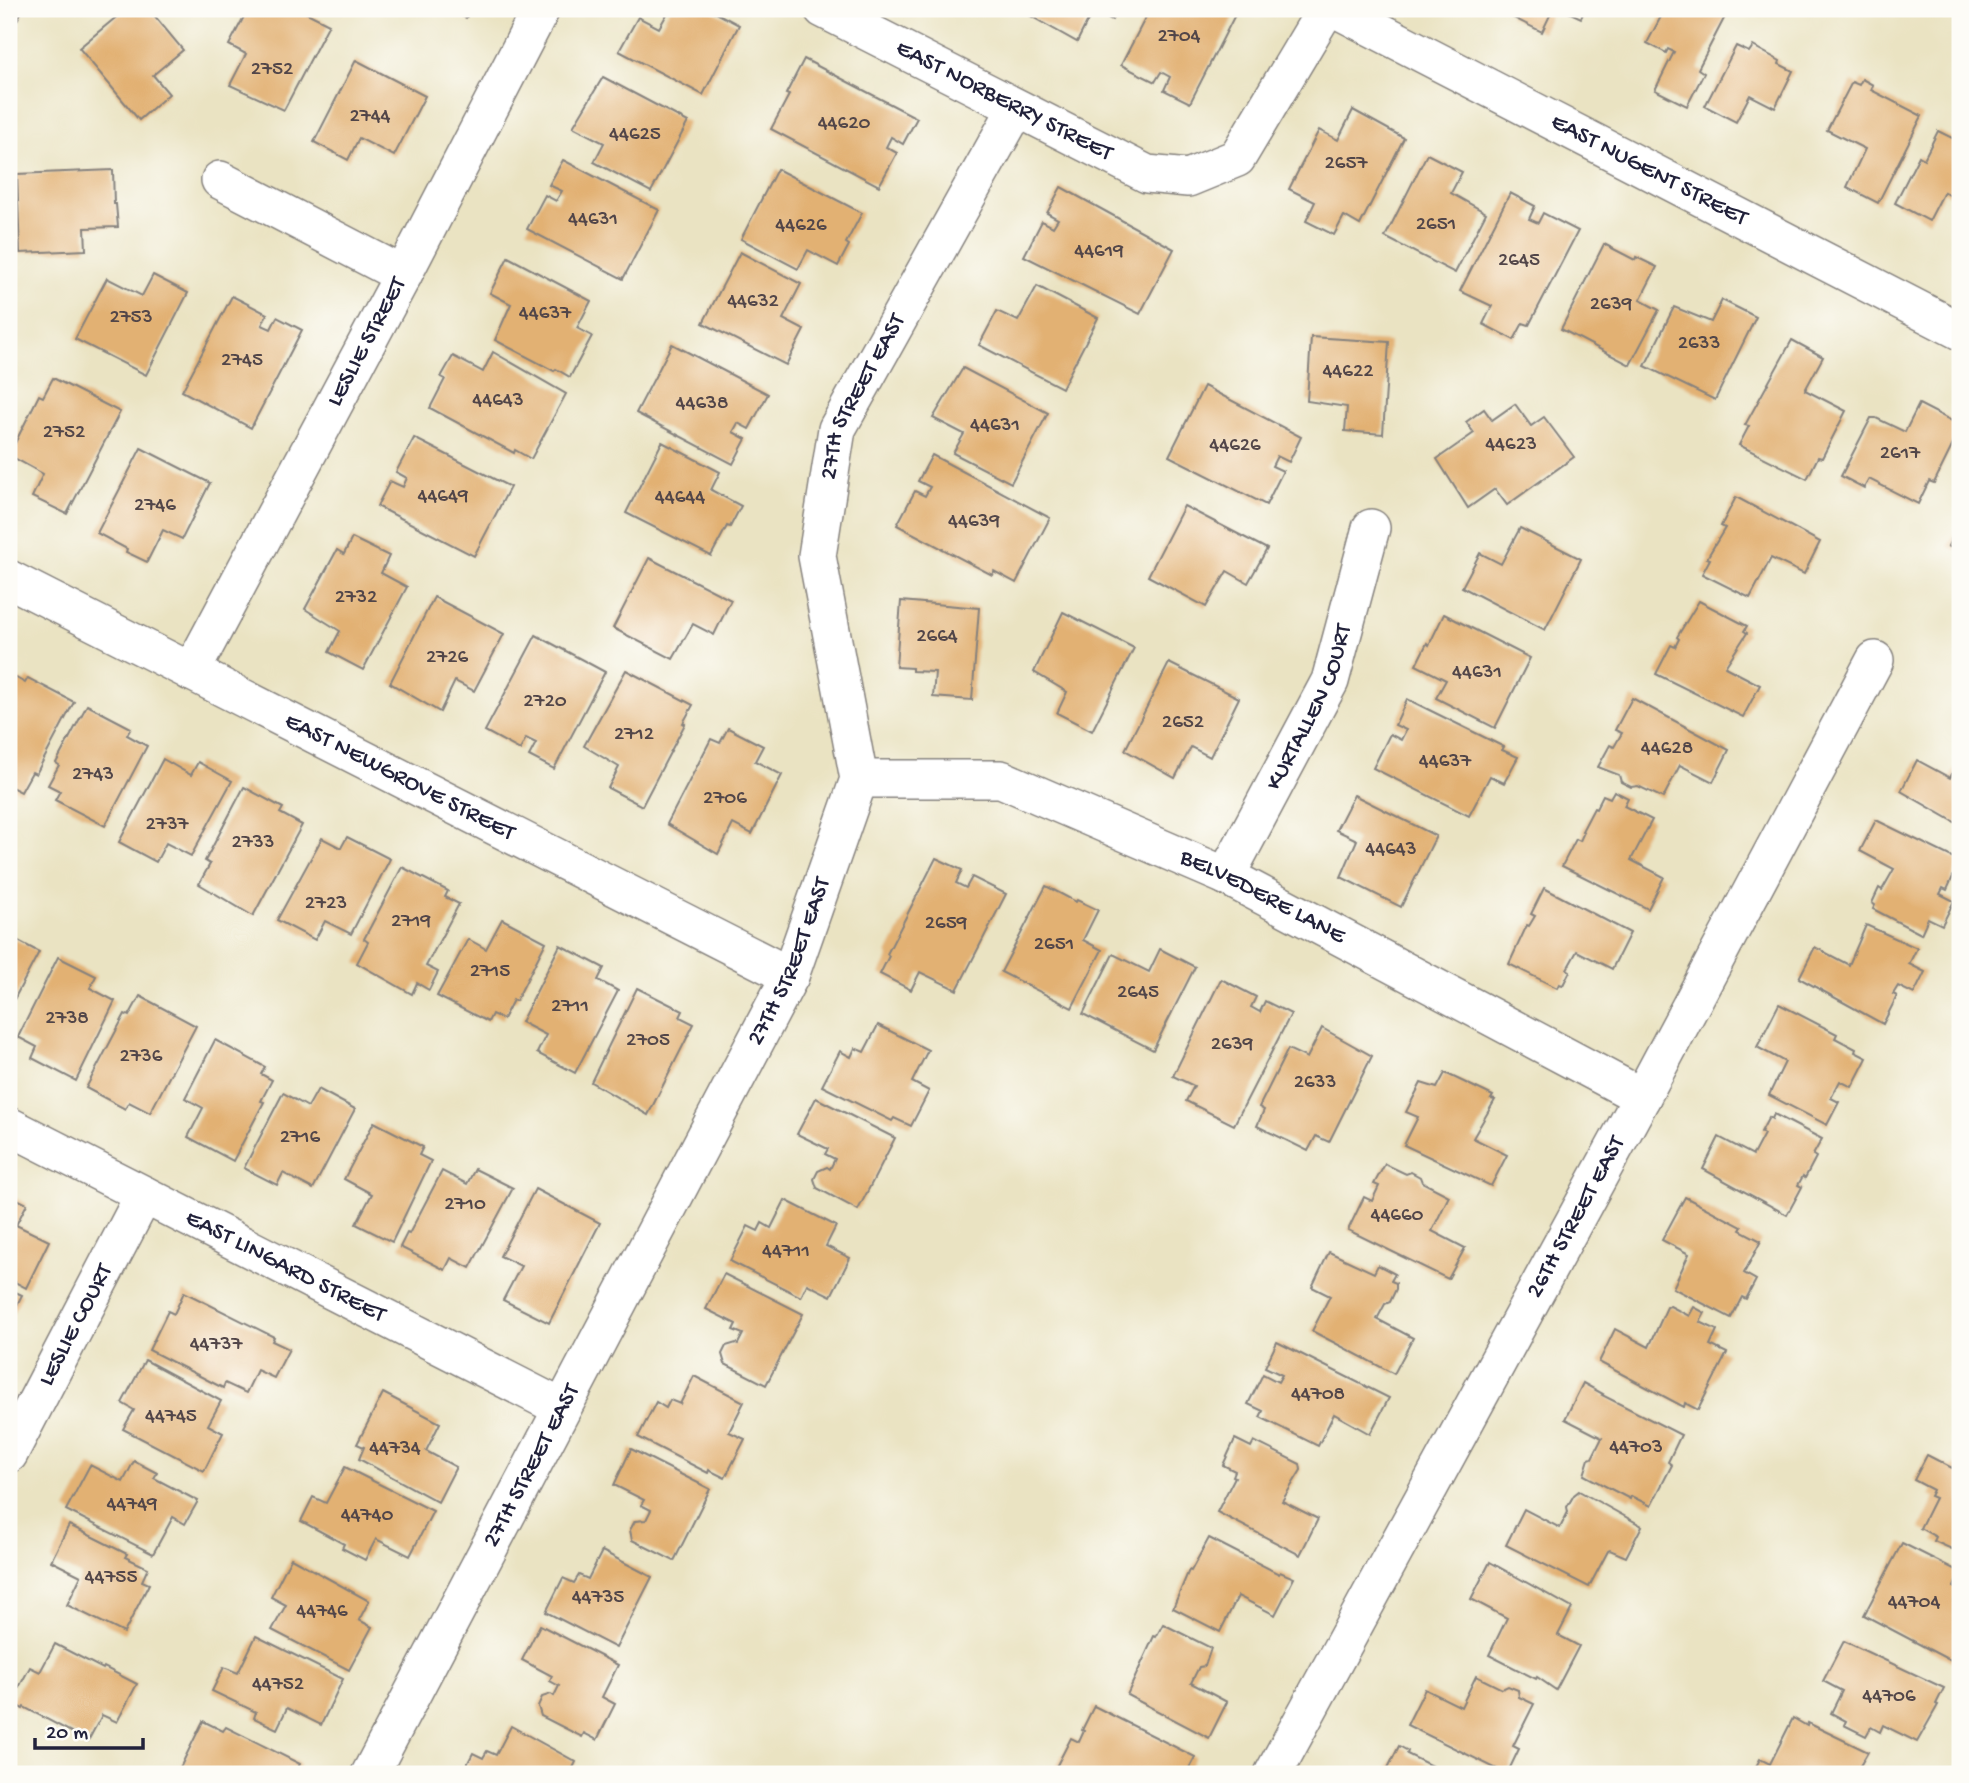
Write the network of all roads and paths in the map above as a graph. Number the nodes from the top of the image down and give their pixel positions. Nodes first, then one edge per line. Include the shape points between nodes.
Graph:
1 (541, 9) edge
2 (822, 9) edge
3 (1326, 9) edge
4 (1336, 9) edge
5 (1016, 109) junction
6 (220, 180) dead end
7 (403, 275) junction
8 (1960, 331) edge
9 (1371, 528) dead end
10 (9, 579) edge
11 (1875, 660) dead end
12 (191, 672) junction
13 (859, 779) junction
14 (1226, 876) junction
15 (790, 976) junction
16 (1642, 1097) junction
17 (9, 1126) edge
18 (144, 1195) junction
19 (562, 1408) junction
20 (9, 1454) edge
21 (370, 1774) edge
22 (1273, 1774) edge

1 - 7 street, LESLIE STREET
2 - 5 street, EAST NORBERRY STREET
3 - 5 street, EAST NORBERRY STREET via 1237,158 1188,178 1147,174
4 - 8 street, EAST NUGENT STREET
5 - 13 street, 27TH STREET EAST via 837,429 817,556
6 - 7 street
7 - 12 street, LESLIE STREET
9 - 14 street, KURTALLEN COURT via 1330,681
10 - 12 street, EAST NEWGROVE STREET
11 - 16 street, 26TH STREET EAST
12 - 15 street, EAST NEWGROVE STREET
13 - 14 street, BELVEDERE LANE via 1001,779
13 - 15 street, 27TH STREET EAST
14 - 16 street, BELVEDERE LANE
15 - 19 street, 27TH STREET EAST
16 - 22 street, 26TH STREET EAST
17 - 18 street, EAST LINGARD STREET
18 - 19 street, EAST LINGARD STREET
18 - 20 street, LESLIE COURT
19 - 21 street, 27TH STREET EAST

